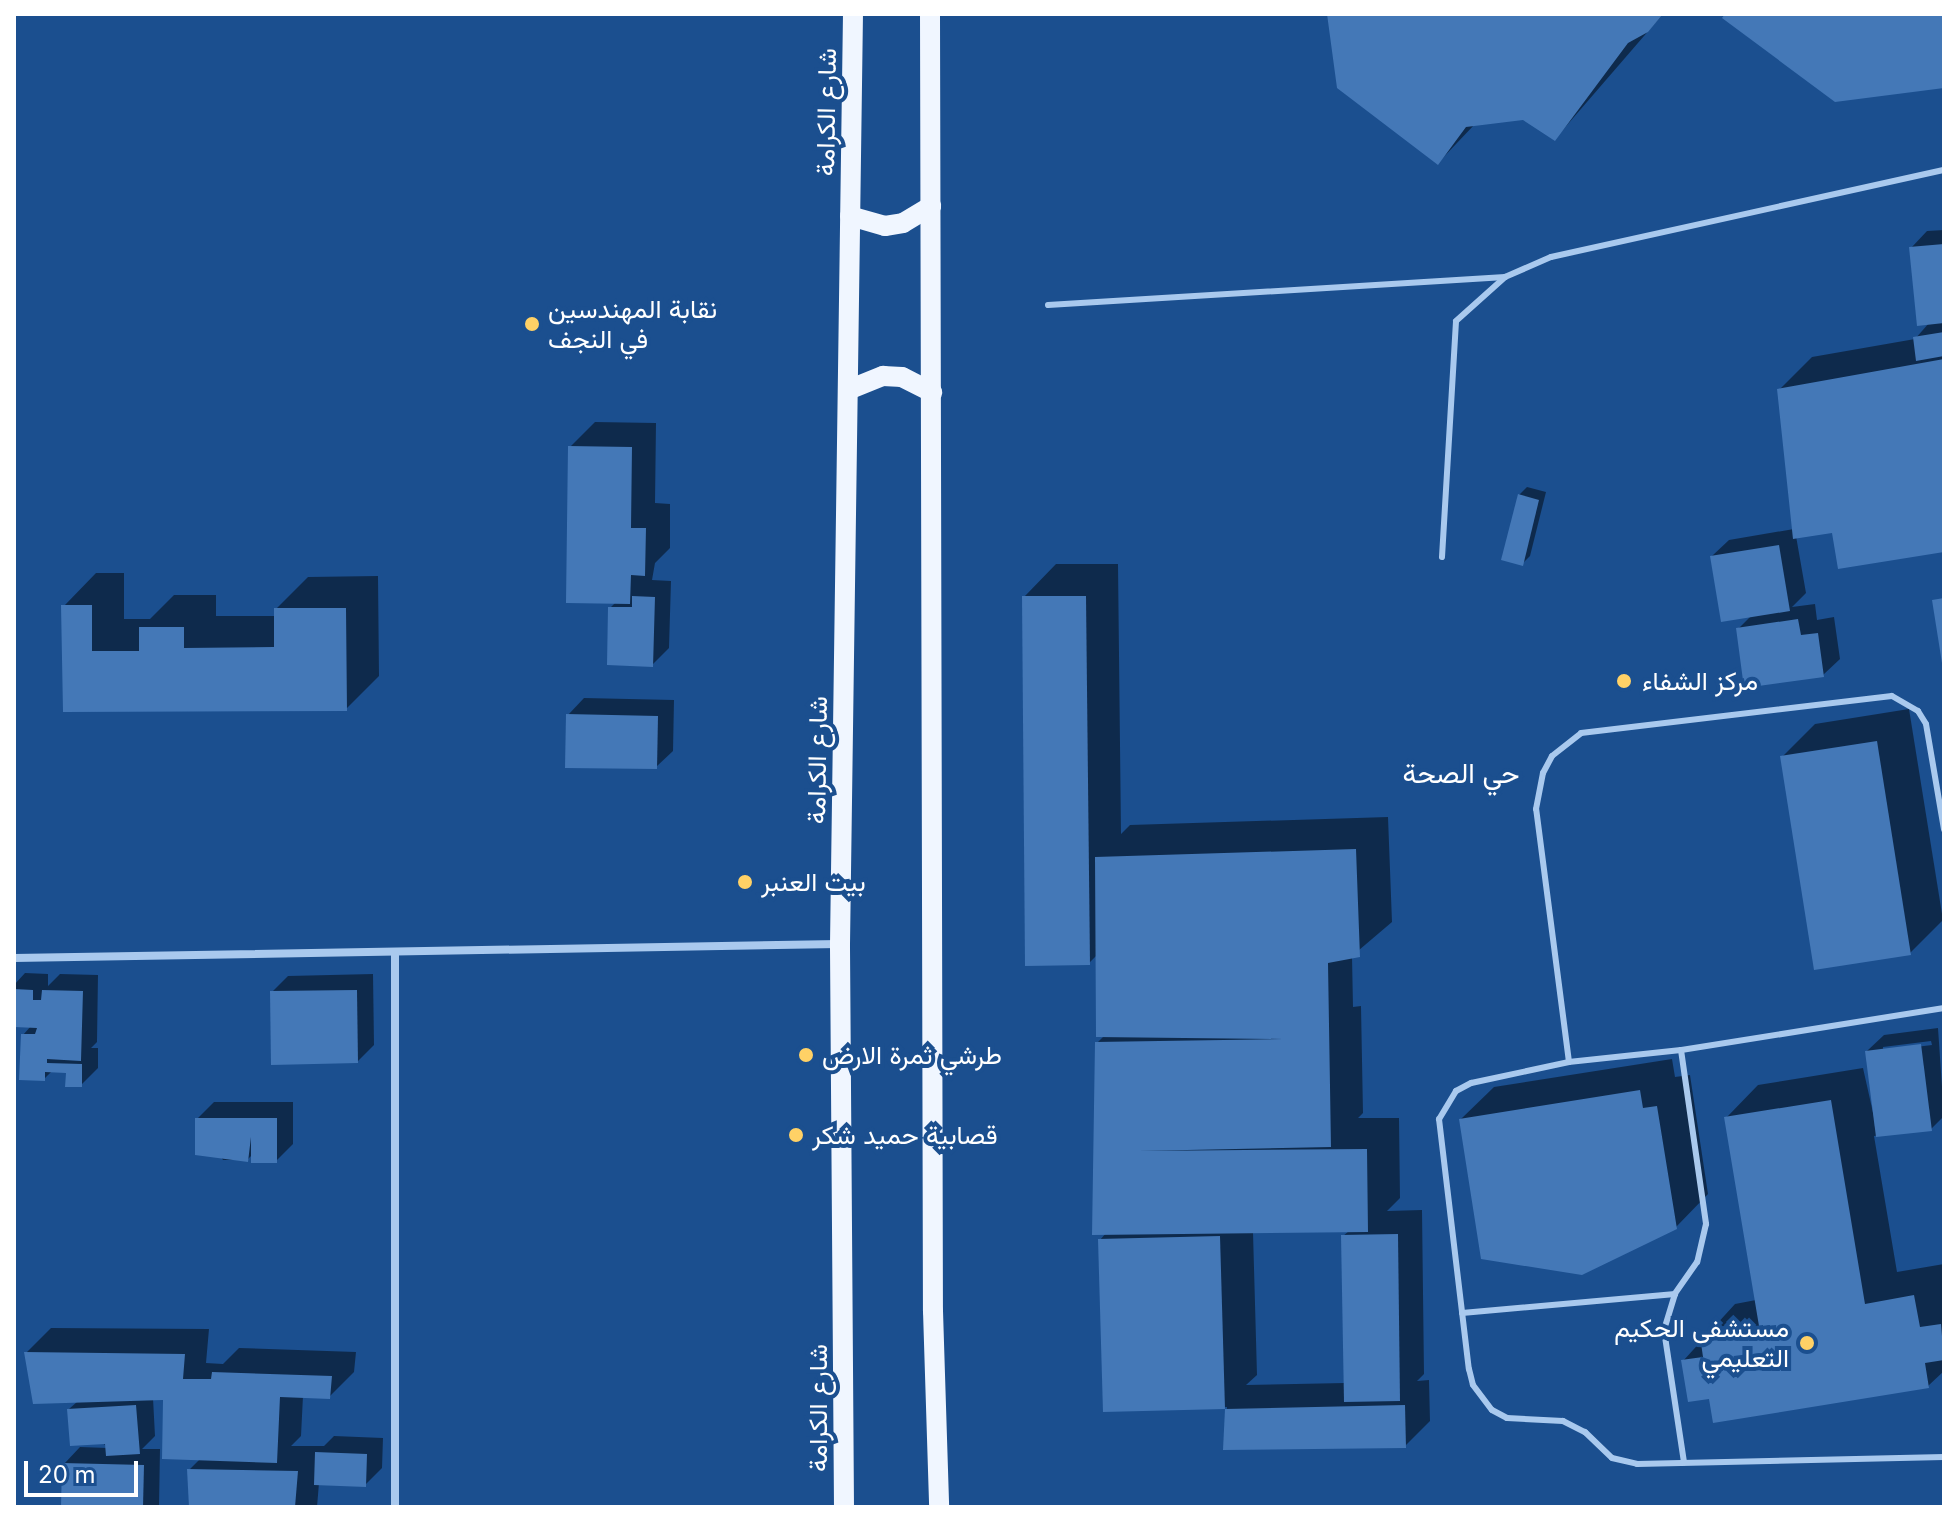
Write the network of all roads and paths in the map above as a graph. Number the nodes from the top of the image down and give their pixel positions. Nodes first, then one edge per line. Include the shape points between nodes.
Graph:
1 (853, 14) edge
2 (930, 14) edge
3 (1944, 170) edge
4 (931, 206) junction
5 (850, 216) junction
6 (1505, 277) junction
7 (1048, 305) dead end
8 (848, 390) junction
9 (932, 392) junction
10 (1442, 557) dead end
11 (1944, 829) edge
12 (840, 944) junction
13 (395, 952) junction
14 (14, 958) edge
15 (1944, 1008) edge
16 (1681, 1050) junction
17 (1569, 1062) junction
18 (1675, 1294) junction
19 (1462, 1313) junction
20 (1944, 1457) edge
21 (1684, 1463) junction
22 (395, 1507) edge
23 (844, 1507) edge
24 (939, 1507) edge

1 - 5 main road, شارع الكرامة
2 - 4 main road
3 - 6 lane via 1551,257
4 - 5 main road via 912,219 885,226
4 - 9 main road
5 - 8 main road, شارع الكرامة
6 - 7 lane
6 - 10 lane via 1456,321
8 - 9 main road via 883,376 902,377
8 - 12 main road, شارع الكرامة
9 - 24 main road via 933,1298
11 - 17 lane via 1926,724 1918,711 1892,696 1581,733 1552,756 1537,790 1536,809
12 - 13 street
12 - 23 main road, شارع الكرامة
13 - 14 street
13 - 22 street
15 - 16 lane
16 - 17 lane
16 - 18 lane via 1706,1224 1697,1262
17 - 19 lane via 1471,1083 1445,1103 1439,1136
18 - 19 lane
18 - 21 lane via 1664,1330
19 - 21 lane via 1473,1385 1492,1410 1507,1418 1563,1421 1624,1462
20 - 21 lane

